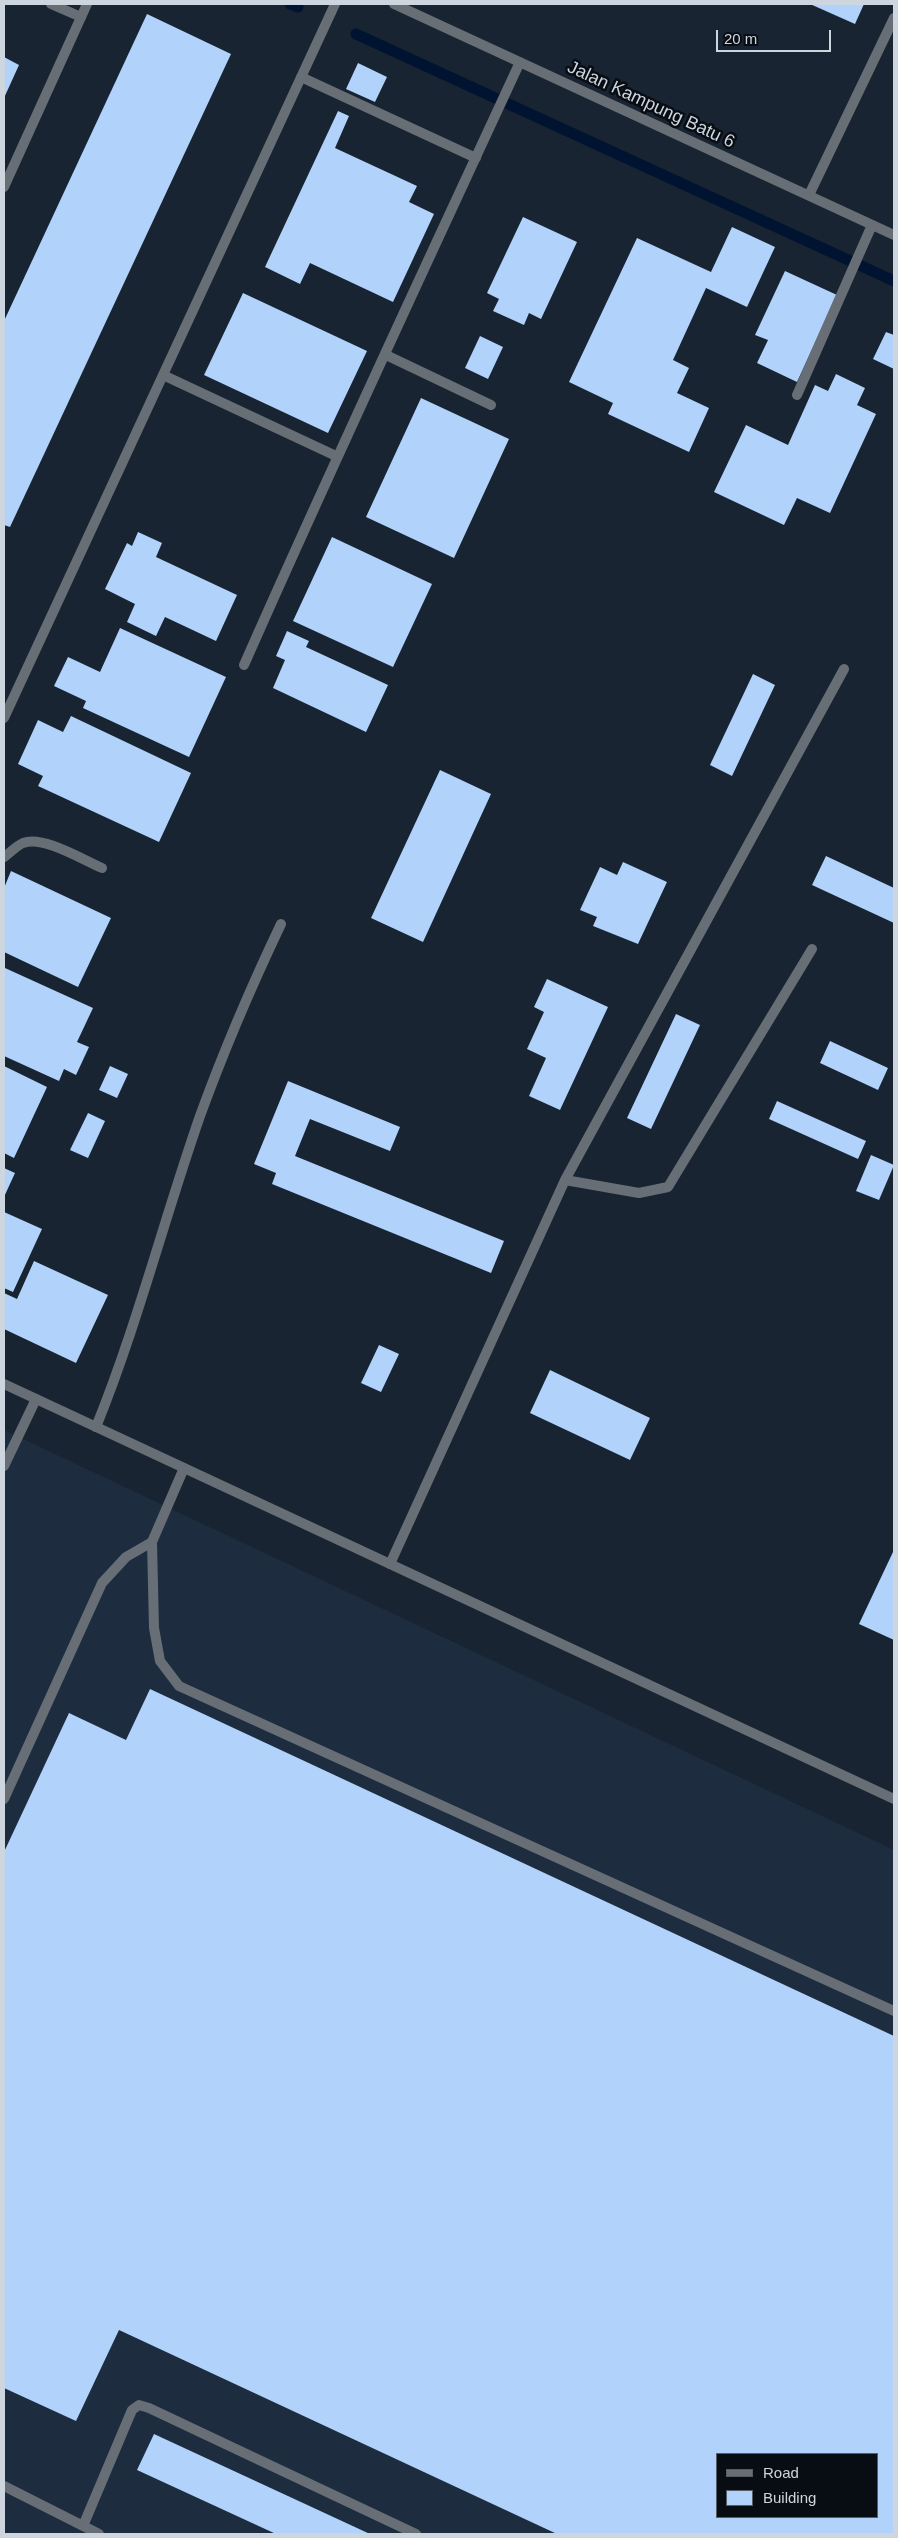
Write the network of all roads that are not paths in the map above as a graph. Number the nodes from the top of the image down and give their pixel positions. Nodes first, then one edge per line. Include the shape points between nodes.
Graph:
1 (51, 4) edge
2 (87, 4) edge
3 (335, 4) edge
4 (394, 4) edge
5 (81, 17) junction
6 (894, 18) edge
7 (520, 62) junction
8 (301, 77) junction
9 (476, 158) junction
10 (4, 187) edge
11 (809, 195) junction
12 (872, 225) junction
13 (894, 235) edge
14 (386, 355) junction
15 (163, 375) junction
16 (797, 395) dead end
17 (492, 405) dead end
18 (336, 456) junction
19 (244, 665) dead end
20 (844, 669) dead end
21 (4, 718) edge
22 (4, 857) edge
23 (102, 868) dead end
24 (281, 924) dead end
25 (812, 949) dead end
26 (565, 1180) junction
27 (4, 1384) edge
28 (36, 1399) junction
29 (96, 1427) junction
30 (4, 1466) edge
31 (184, 1468) junction
32 (152, 1542) junction
33 (390, 1564) junction
34 (4, 1799) edge
35 (894, 1800) edge
36 (894, 2011) edge
37 (4, 2486) edge
38 (83, 2526) junction
39 (100, 2534) edge
40 (416, 2534) edge

1 - 5 street
2 - 5 street
3 - 8 street
4 - 7 street, Jalan Kampung Batu 6
5 - 10 street
6 - 11 street
7 - 9 street
7 - 11 street, Jalan Kampung Batu 6
8 - 9 street
8 - 15 street
9 - 14 street
11 - 12 street, Jalan Kampung Batu 6
12 - 13 street, Jalan Kampung Batu 6
12 - 16 street
14 - 17 street
14 - 18 street
15 - 18 street
15 - 21 street
18 - 19 street
20 - 26 street
22 - 23 street via 23,843 33,841 48,843
24 - 29 street via 239,1013 200,1116 119,1370
25 - 26 street via 668,1187 639,1193
26 - 33 street
27 - 28 street
28 - 29 street
28 - 30 street
29 - 31 street
31 - 32 street
31 - 33 street
32 - 34 street via 126,1557 102,1583
32 - 36 street via 154,1628 160,1660 179,1686
33 - 35 street
37 - 38 street
38 - 39 street
38 - 40 street via 132,2410 139,2406 158,2412

